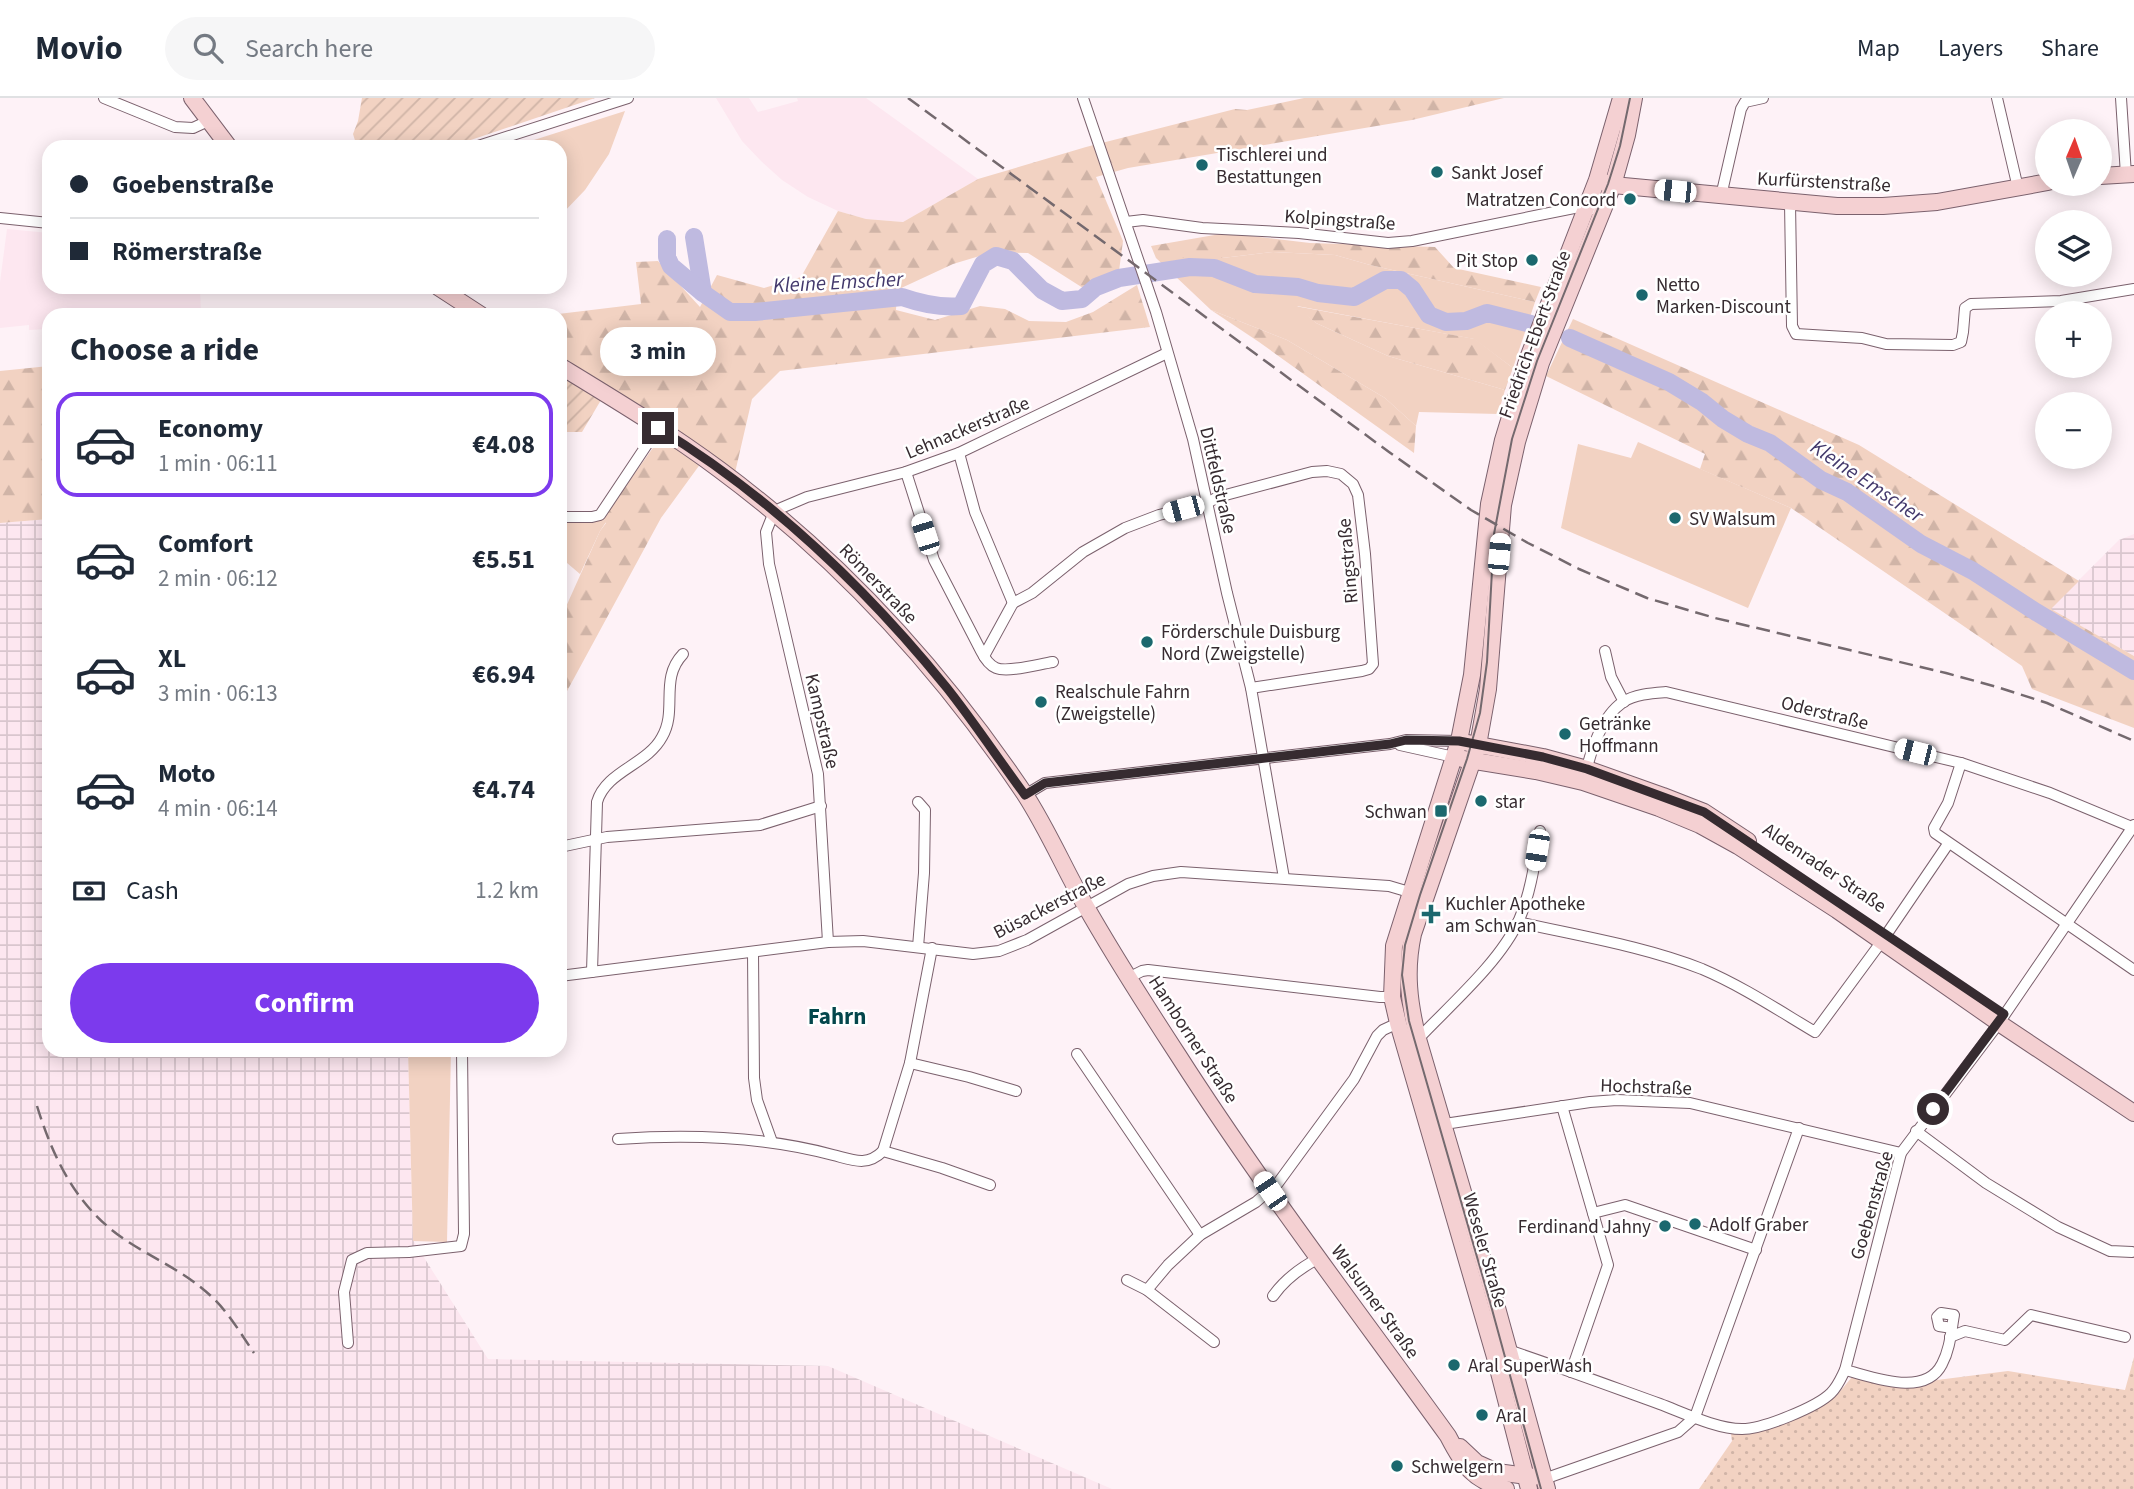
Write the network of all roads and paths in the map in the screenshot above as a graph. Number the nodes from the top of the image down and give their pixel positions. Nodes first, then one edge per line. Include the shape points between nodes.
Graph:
1 (104, 98) edge
2 (192, 98) edge
3 (628, 98) edge
4 (1083, 98) edge
5 (1622, 98) edge
6 (1634, 98) edge
7 (1763, 98) edge
8 (1997, 98) edge
9 (2121, 98) edge
10 (208, 121) junction
11 (223, 140) edge
12 (497, 140) edge
13 (2130, 175) edge
14 (2112, 176) edge
15 (1605, 182) junction
16 (2035, 185) edge
17 (2018, 188) junction
18 (1721, 196) junction
19 (1790, 202) junction
20 (1586, 208) junction
21 (1549, 214) junction
22 (0, 218) edge
23 (42, 222) edge
24 (1126, 222) junction
25 (1597, 225) junction
26 (1578, 228) junction
27 (2134, 289) edge
28 (449, 294) edge
29 (470, 308) edge
30 (1167, 353) junction
31 (567, 370) edge
32 (658, 428) junction
33 (959, 453) junction
34 (906, 472) junction
35 (1207, 503) junction
36 (774, 512) junction
37 (567, 517) edge
38 (1013, 603) junction
39 (1605, 650) dead end
40 (683, 654) dead end
41 (984, 656) junction
42 (1053, 662) dead end
43 (1251, 688) junction
44 (1624, 702) junction
45 (1456, 749) junction
46 (1475, 753) junction
47 (1263, 757) junction
48 (1962, 763) junction
49 (1585, 776) junction
50 (1025, 795) junction
51 (918, 802) dead end
52 (821, 806) junction
53 (2134, 827) edge
54 (1540, 831) dead end
55 (596, 839) junction
56 (1948, 844) junction
57 (567, 845) edge
58 (1284, 878) junction
59 (1409, 892) junction
60 (1426, 897) junction
61 (1086, 907) junction
62 (1518, 922) junction
63 (2067, 923) junction
64 (1884, 937) junction
65 (828, 942) junction
66 (918, 947) junction
67 (932, 948) junction
68 (754, 952) junction
69 (2134, 970) edge
70 (592, 972) junction
71 (567, 975) edge
72 (1130, 977) junction
73 (1392, 997) junction
74 (2001, 1019) junction
75 (1398, 1023) junction
76 (1411, 1041) junction
77 (1077, 1054) dead end
78 (462, 1057) edge
79 (910, 1063) junction
80 (1016, 1091) dead end
81 (2134, 1100) edge
82 (1562, 1106) junction
83 (2134, 1113) edge
84 (1436, 1125) junction
85 (1799, 1128) junction
86 (1916, 1131) junction
87 (618, 1139) dead end
88 (772, 1142) junction
89 (883, 1151) junction
90 (1901, 1153) junction
91 (989, 1185) dead end
92 (1270, 1191) junction
93 (1593, 1213) junction
94 (1200, 1235) junction
95 (1756, 1250) junction
96 (2132, 1252) dead end
97 (1319, 1258) junction
98 (1127, 1280) dead end
99 (1147, 1290) junction
100 (1273, 1296) dead end
101 (2126, 1337) dead end
102 (1214, 1342) dead end
103 (348, 1343) dead end
104 (1508, 1350) junction
105 (1845, 1370) junction
106 (1571, 1372) junction
107 (1695, 1417) junction
108 (1448, 1436) junction
109 (1535, 1484) edge
110 (1506, 1489) edge

1 - 10 street via 175,127 193,128
2 - 10 street
3 - 12 street
4 - 24 street, Dittfeldstraße
5 - 15 street, Friedrich-Ebert-Straße
6 - 15 street, Friedrich-Ebert-Straße via 1627,135
7 - 18 street via 1745,102 1741,109
8 - 17 street
9 - 13 street
10 - 11 street
13 - 14 street
15 - 18 street, Kurfürstenstraße
15 - 20 street, Friedrich-Ebert-Straße
15 - 25 street, Friedrich-Ebert-Straße
16 - 17 street, Kurfürstenstraße
17 - 19 street, Kurfürstenstraße via 1897,205
18 - 19 street, Kurfürstenstraße
19 - 27 street via 1792,326 1796,334 1886,344 1953,345 1961,342 1965,308 1971,304 2061,302
20 - 21 street, Kolpingstraße
20 - 25 street
20 - 26 street, Friedrich-Ebert-Straße
21 - 24 street, Kolpingstraße via 1388,243
21 - 26 street via 1569,216
22 - 23 street
24 - 30 street, Dittfeldstraße
25 - 46 street, Friedrich-Ebert-Straße via 1541,363 1517,442 1503,505 1488,689
26 - 45 street, Friedrich-Ebert-Straße via 1528,358 1503,440 1489,505 1472,675
28 - 29 street
30 - 33 street, Lehnackerstraße
30 - 35 street, Dittfeldstraße
31 - 32 street, Römerstraße
32 - 36 street, Römerstraße
32 - 37 street via 600,515
33 - 34 street, Lehnackerstraße
33 - 38 street via 975,512
34 - 36 street, Lehnackerstraße via 807,497
34 - 41 street via 934,560
35 - 38 street via 1125,528
35 - 43 street, Dittfeldstraße
35 - 43 street, Ringstraße via 1319,471 1341,474 1358,495 1373,664 1362,671
36 - 50 street, Römerstraße via 854,585 914,649
36 - 52 street, Kampstraße via 766,532 769,564
38 - 41 street
39 - 44 street via 1611,677
40 - 55 street via 670,674 662,739 603,787 597,802
41 - 42 street via 998,669
43 - 47 street, Dittfeldstraße
44 - 48 street, Oderstraße via 1666,692
44 - 49 street via 1601,729
45 - 46 street, Aldenrader Straße
45 - 47 street via 1390,744
45 - 59 street, Friedrich-Ebert-Straße
46 - 49 street, Aldenrader Straße via 1536,771
46 - 60 street, Friedrich-Ebert-Straße
47 - 50 street via 1045,783
47 - 58 street, Dittfeldstraße
48 - 53 street, Oderstraße
48 - 56 street via 1934,828
49 - 64 street, Aldenrader Straße via 1700,825
50 - 61 street, Römerstraße
51 - 66 street via 926,810
52 - 55 street via 760,825
52 - 65 street, Kampstraße
53 - 63 street, Goebenstraße
54 - 62 street via 1531,888
55 - 57 street
55 - 70 street
56 - 63 street
56 - 64 street
58 - 59 street, Büsackerstraße via 1389,886
58 - 61 street, Büsackerstraße via 1181,872 1153,876
59 - 60 street, Büsackerstraße
59 - 73 street, Friedrich-Ebert-Straße via 1394,946
60 - 76 street, Friedrich-Ebert-Straße via 1408,965
61 - 67 street, Büsackerstraße via 999,951 973,954
61 - 72 street, Hamborner Straße
62 - 64 street via 1701,969 1815,1032
62 - 76 street via 1501,953
63 - 69 street
63 - 74 street, Goebenstraße
64 - 74 street, Aldenrader Straße
65 - 66 street, Büsackerstraße
65 - 68 street, Büsackerstraße
66 - 67 street, Büsackerstraße
67 - 79 street
68 - 70 street, Büsackerstraße
68 - 88 street via 754,1078
70 - 71 street, Büsackerstraße
72 - 73 street via 1148,970
72 - 92 street, Hamborner Straße
73 - 75 street, Friedrich-Ebert-Straße
74 - 81 street, Aldenrader Straße
74 - 83 street, Aldenrader Straße
74 - 86 street, Goebenstraße
75 - 76 street, Weseler Straße
75 - 92 street via 1377,1036 1354,1079
76 - 84 street, Weseler Straße
77 - 94 street
78 - 103 street via 461,1246 367,1253 352,1260 344,1292
79 - 80 street
79 - 89 street
82 - 84 street, Hochstraße
82 - 85 street, Hochstraße via 1617,1100 1690,1103
82 - 93 street
84 - 104 street, Weseler Straße
84 - 109 street, Weseler Straße via 1495,1357
85 - 90 street, Hochstraße
85 - 95 street
86 - 90 street, Goebenstraße
86 - 96 street via 1986,1183 2058,1227 2110,1251
87 - 88 street via 702,1136
88 - 89 street via 860,1162 875,1159
89 - 91 street
90 - 105 street, Goebenstraße
92 - 94 street
92 - 97 street, Walsumer Straße
93 - 95 street via 1625,1205
93 - 106 street via 1608,1265
94 - 99 street
95 - 107 street
97 - 100 street via 1292,1275
97 - 108 street, Walsumer Straße
98 - 99 street
99 - 102 street
101 - 105 street via 2031,1315 2005,1340 1965,1331 1951,1333 1941,1368 1924,1381 1913,1384
104 - 106 street, Goebenstraße
104 - 109 street, Weseler Straße
105 - 107 street, Goebenstraße via 1830,1395 1793,1415 1743,1429
106 - 107 street, Goebenstraße
107 - 109 street via 1678,1432
108 - 109 street, Walsumer Straße via 1477,1463
108 - 110 street, Walsumer Straße via 1470,1472

